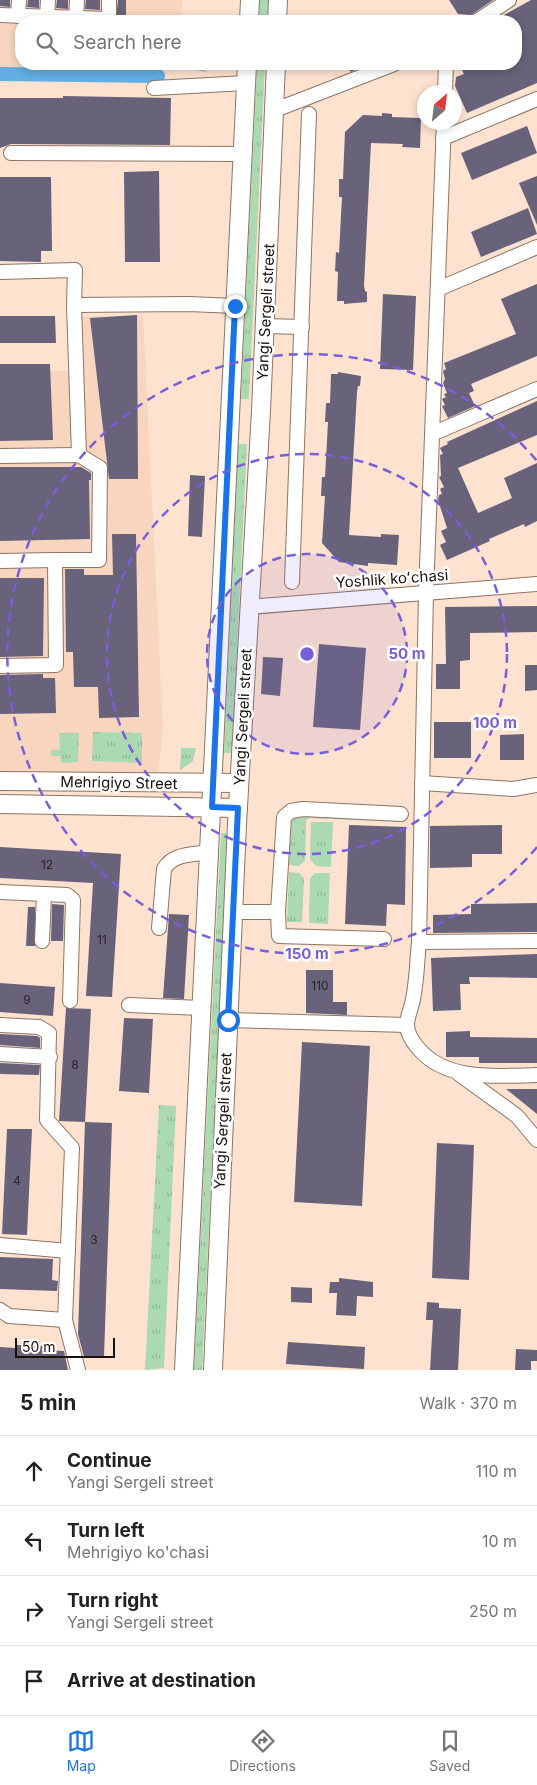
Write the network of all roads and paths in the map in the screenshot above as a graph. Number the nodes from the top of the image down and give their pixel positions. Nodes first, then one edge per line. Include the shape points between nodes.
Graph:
1 (19, 0) edge
2 (48, 0) edge
3 (77, 0) edge
4 (109, 0) edge
5 (250, 0) edge
6 (278, 0) edge
7 (509, 0) edge
8 (18, 15) edge
9 (47, 15) edge
10 (76, 15) edge
11 (108, 15) edge
12 (249, 15) edge
13 (277, 15) edge
14 (486, 15) edge
15 (0, 16) edge
16 (15, 16) edge
17 (246, 70) edge
18 (276, 70) edge
19 (378, 70) edge
20 (446, 70) edge
21 (246, 83) junction
22 (445, 85) edge
23 (154, 88) dead end
24 (537, 99) edge
25 (275, 110) junction
26 (309, 114) dead end
27 (444, 130) edge
28 (443, 138) junction
29 (11, 153) dead end
30 (242, 154) junction
31 (537, 247) edge
32 (0, 272) edge
33 (438, 289) junction
34 (74, 305) junction
35 (235, 306) junction
36 (265, 326) junction
37 (302, 327) junction
38 (537, 389) edge
39 (231, 408) junction
40 (262, 411) junction
41 (432, 434) junction
42 (79, 455) junction
43 (0, 456) edge
44 (54, 560) junction
45 (0, 561) edge
46 (292, 582) dead end
47 (537, 584) edge
48 (426, 593) junction
49 (249, 607) junction
50 (0, 666) edge
51 (0, 781) edge
52 (213, 783) junction
53 (239, 783) junction
54 (422, 783) junction
55 (537, 785) edge
56 (0, 804) edge
57 (212, 807) junction
58 (238, 808) junction
59 (401, 814) dead end
60 (209, 852) junction
61 (0, 892) edge
62 (44, 894) junction
63 (233, 912) junction
64 (278, 912) junction
65 (159, 928) dead end
66 (384, 938) dead end
67 (42, 941) dead end
68 (537, 941) edge
69 (419, 942) junction
70 (70, 1001) dead end
71 (129, 1004) dead end
72 (202, 1008) junction
73 (228, 1020) junction
74 (0, 1025) edge
75 (407, 1025) junction
76 (0, 1054) edge
77 (50, 1056) junction
78 (457, 1072) junction
79 (537, 1075) edge
80 (537, 1140) edge
81 (0, 1245) edge
82 (68, 1251) junction
83 (0, 1310) edge
84 (65, 1320) junction
85 (78, 1370) edge
86 (184, 1370) edge
87 (213, 1370) edge

1 - 8 street
2 - 9 street
3 - 10 street
4 - 11 street
5 - 12 main road
6 - 13 main road
7 - 14 street
15 - 16 street
17 - 21 main road, Yangi Sergeli street
18 - 25 main road, Yangi Sergeli street
19 - 25 street
20 - 22 street
21 - 23 street
21 - 30 main road, Yangi Sergeli street
24 - 28 street
25 - 36 main road, Yangi Sergeli street
26 - 37 street
27 - 28 street
28 - 33 street
29 - 30 street
30 - 35 main road, Yangi Sergeli street
31 - 33 street
32 - 34 street via 75,270
33 - 41 street
34 - 35 street
34 - 42 street
35 - 39 main road, Yangi Sergeli street
36 - 37 street
36 - 40 main road, Yangi Sergeli street
37 - 46 street
38 - 41 street
39 - 40 main road via 245,420
39 - 52 main road, Yangi Sergeli street
40 - 49 main road, Yangi Sergeli street
41 - 48 street
42 - 43 street
42 - 44 street via 100,468 99,560
44 - 45 street
44 - 50 street via 56,665
47 - 48 street, Yoshlik koʻchasi
48 - 49 street, Yoshlik koʻchasi
48 - 54 street
49 - 53 main road, Yangi Sergeli street
51 - 52 main road, Mehrigiyo Street
52 - 53 main road, Mehrigiyo Street
52 - 57 main road, Yangi Sergeli street
53 - 58 main road, Yangi Sergeli street
54 - 55 street via 513,789
54 - 69 street
56 - 57 main road, Mehrigiyo Street
57 - 58 main road, Mehrigiyo Street
57 - 60 main road, Yangi Sergeli street
58 - 63 main road, Yangi Sergeli street
59 - 64 street via 291,811 284,817
60 - 65 street via 172,858 164,868
60 - 72 main road, Yangi Sergeli street
61 - 62 street
62 - 67 street
62 - 70 street via 67,896 73,900
63 - 64 street
63 - 73 main road, Yangi Sergeli street
64 - 66 street via 279,936
68 - 69 street
69 - 75 street via 414,998
71 - 72 street
72 - 86 main road, Yangi Sergeli street
73 - 75 street
73 - 87 main road, Yangi Sergeli street
74 - 77 street via 45,1028 51,1039
75 - 78 street via 411,1040 421,1052
76 - 77 street
77 - 82 street via 47,1120 72,1148
78 - 79 street via 485,1076
78 - 80 street via 516,1116
81 - 82 street
82 - 84 street
83 - 84 street via 8,1316
84 - 85 street

